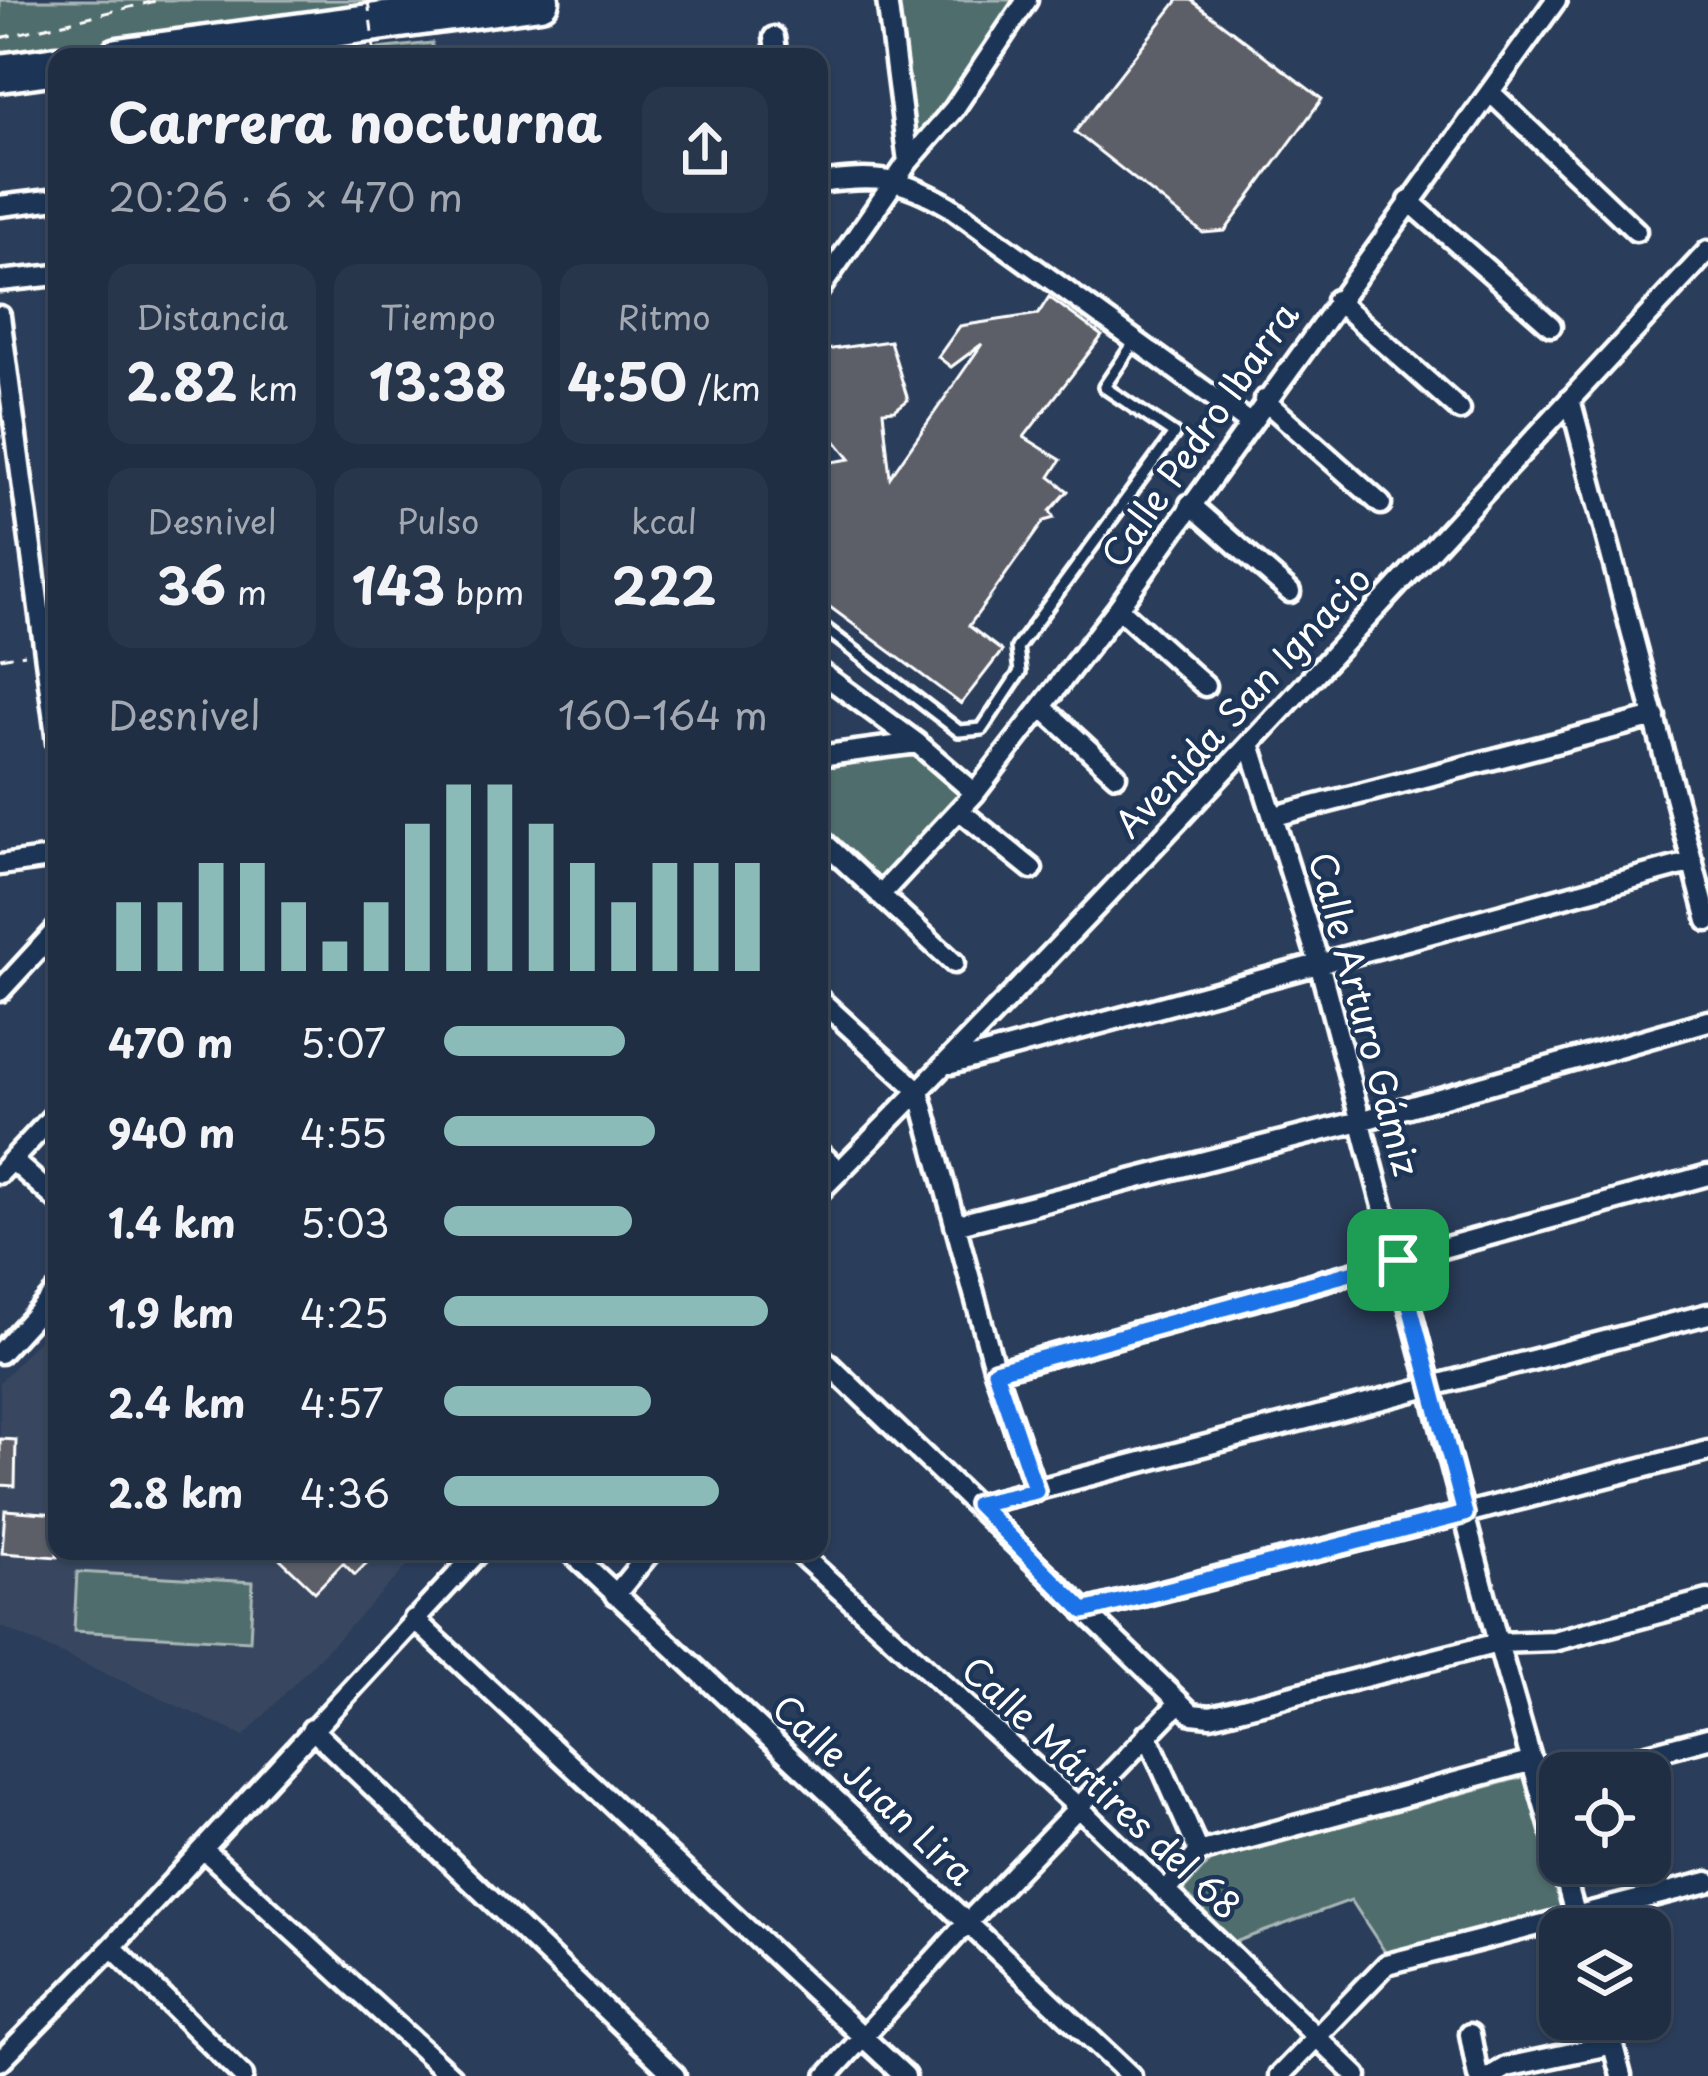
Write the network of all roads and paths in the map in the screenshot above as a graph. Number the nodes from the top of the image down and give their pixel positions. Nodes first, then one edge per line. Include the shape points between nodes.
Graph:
1 (160, 0) edge
2 (368, 0) edge
3 (540, 0) edge
4 (887, 0) edge
5 (1027, 0) edge
6 (1556, 0) edge
7 (0, 38) edge
8 (302, 45) edge
9 (256, 48) edge
10 (374, 48) edge
11 (48, 66) edge
12 (0, 73) edge
13 (1491, 93) junction
14 (908, 162) junction
15 (896, 179) junction
16 (828, 182) edge
17 (48, 200) edge
18 (1409, 201) junction
19 (0, 206) edge
20 (1636, 231) dead end
21 (1708, 250) edge
22 (48, 276) edge
23 (828, 277) edge
24 (0, 281) edge
25 (1336, 300) junction
26 (0, 316) edge
27 (1551, 326) dead end
28 (1135, 340) junction
29 (1570, 399) junction
30 (1264, 400) junction
31 (1460, 410) dead end
32 (1248, 422) junction
33 (1190, 504) junction
34 (1381, 504) dead end
35 (1290, 592) dead end
36 (1118, 608) junction
37 (828, 631) edge
38 (48, 676) edge
39 (828, 678) edge
40 (1205, 686) dead end
41 (1042, 706) junction
42 (1655, 717) junction
43 (917, 742) junction
44 (1250, 744) junction
45 (828, 755) edge
46 (1116, 775) dead end
47 (975, 793) junction
48 (959, 810) junction
49 (1275, 816) junction
50 (828, 846) edge
51 (48, 857) edge
52 (1693, 862) junction
53 (0, 865) edge
54 (1032, 868) dead end
55 (880, 895) junction
56 (1708, 921) edge
57 (48, 938) edge
58 (954, 963) dead end
59 (1319, 963) junction
60 (0, 991) edge
61 (828, 1007) edge
62 (1708, 1021) edge
63 (946, 1065) junction
64 (920, 1091) junction
65 (1360, 1121) junction
66 (48, 1122) edge
67 (828, 1162) edge
68 (6, 1167) edge
69 (839, 1172) junction
70 (1708, 1175) edge
71 (828, 1183) edge
72 (48, 1194) edge
73 (955, 1225) junction
74 (1398, 1260) junction
75 (48, 1302) edge
76 (1708, 1314) edge
77 (0, 1353) edge
78 (828, 1367) edge
79 (995, 1371) junction
80 (1432, 1385) junction
81 (1708, 1451) edge
82 (1036, 1491) junction
83 (977, 1504) junction
84 (1465, 1514) junction
85 (470, 1560) edge
86 (580, 1560) edge
87 (644, 1560) edge
88 (807, 1560) edge
89 (616, 1595) junction
90 (1708, 1600) edge
91 (1084, 1611) junction
92 (414, 1619) junction
93 (1498, 1643) junction
94 (1178, 1704) junction
95 (312, 1729) junction
96 (1147, 1734) junction
97 (1708, 1738) edge
98 (1655, 1752) edge
99 (1533, 1761) junction
100 (1538, 1783) joint
101 (1539, 1787) edge
102 (1077, 1806) junction
103 (203, 1849) junction
104 (1199, 1852) junction
105 (1708, 1882) edge
106 (1166, 1892) junction
107 (1626, 1908) edge
108 (967, 1923) junction
109 (1539, 1931) edge
110 (112, 1946) junction
111 (1470, 2034) dead end
112 (1316, 2036) junction
113 (864, 2038) junction
114 (1613, 2040) edge
115 (1614, 2044) junction
116 (0, 2061) edge
117 (243, 2076) edge
118 (451, 2076) edge
119 (675, 2076) edge
120 (827, 2076) edge
121 (905, 2076) edge
122 (1131, 2076) edge
123 (1279, 2076) edge
124 (1357, 2076) edge
125 (1478, 2076) edge
126 (1491, 2076) edge
127 (1622, 2076) edge

1 - 7 path
2 - 10 path, bridge
3 - 8 highway
4 - 14 street
5 - 14 street
6 - 13 street, Calle Pedro Ibarra
8 - 9 highway
11 - 12 highway
13 - 18 street, Calle Pedro Ibarra
13 - 20 street
14 - 15 street
15 - 16 street
15 - 23 street
15 - 28 street via 949,206
17 - 19 street
18 - 25 street, Calle Pedro Ibarra
18 - 27 street
21 - 29 street, Avenida San Ignacio
22 - 24 street
25 - 30 street, Calle Pedro Ibarra
25 - 31 street
26 - 38 street
28 - 32 street
28 - 37 lane via 1104,387 1174,434 1017,648 1020,672 982,729 959,731
29 - 42 street
29 - 44 street, Avenida San Ignacio
30 - 32 street, Calle Pedro Ibarra
30 - 34 street
32 - 33 street, Calle Pedro Ibarra
33 - 35 street
33 - 36 street, Calle Pedro Ibarra
36 - 40 street
36 - 41 street, Calle Pedro Ibarra
39 - 43 street
41 - 46 street
41 - 47 street, Calle Pedro Ibarra
42 - 49 street
42 - 52 street
43 - 45 street
43 - 47 street
44 - 49 street, Calle Arturo Gámiz
44 - 63 street, Avenida San Ignacio
47 - 48 street, Calle Pedro Ibarra
48 - 54 street
48 - 55 street, Calle Pedro Ibarra
49 - 59 street, Calle Arturo Gámiz
50 - 55 street
51 - 53 street
52 - 56 street
52 - 59 street
55 - 58 street
57 - 60 street
59 - 63 street
59 - 65 street, Calle Arturo Gámiz
61 - 64 street
62 - 65 street
63 - 64 street, Avenida San Ignacio
64 - 69 street, Avenida San Ignacio
64 - 73 street
65 - 73 street
65 - 74 street, Calle Arturo Gámiz
66 - 68 street
67 - 69 street
68 - 72 street
69 - 71 street, Avenida San Ignacio
70 - 74 street
73 - 79 street
74 - 79 street
74 - 80 street, Calle Arturo Gámiz
75 - 77 street
76 - 80 street
78 - 83 street
79 - 82 street
80 - 82 street
80 - 84 street, Calle Arturo Gámiz
81 - 84 street
82 - 83 street
83 - 91 street
84 - 91 street
84 - 93 street, Calle Arturo Gámiz
85 - 92 street
86 - 89 street, Calle Juan Lira
87 - 89 street
88 - 102 street, Calle Mártires del 68
89 - 108 street, Calle Juan Lira
90 - 93 street via 1555,1641
91 - 94 street
92 - 95 street
92 - 113 street
93 - 94 street via 1211,1716
93 - 99 street, Calle Arturo Gámiz
94 - 96 street
95 - 103 street
95 - 119 street
96 - 102 street
96 - 104 street
97 - 98 street
99 - 100 street, Calle Arturo Gámiz
99 - 104 street
100 - 101 street, Calle Arturo Gámiz
102 - 106 street, Calle Mártires del 68
102 - 108 street
103 - 110 street
103 - 118 street
104 - 106 street
105 - 107 street
106 - 112 street, Calle Mártires del 68
108 - 113 street
108 - 122 street, Calle Juan Lira
109 - 112 street via 1387,1964
110 - 116 street
110 - 117 street
111 - 125 street
112 - 123 street
112 - 124 street, Calle Mártires del 68
113 - 120 street
113 - 121 street
114 - 115 street
115 - 126 street
115 - 127 street

